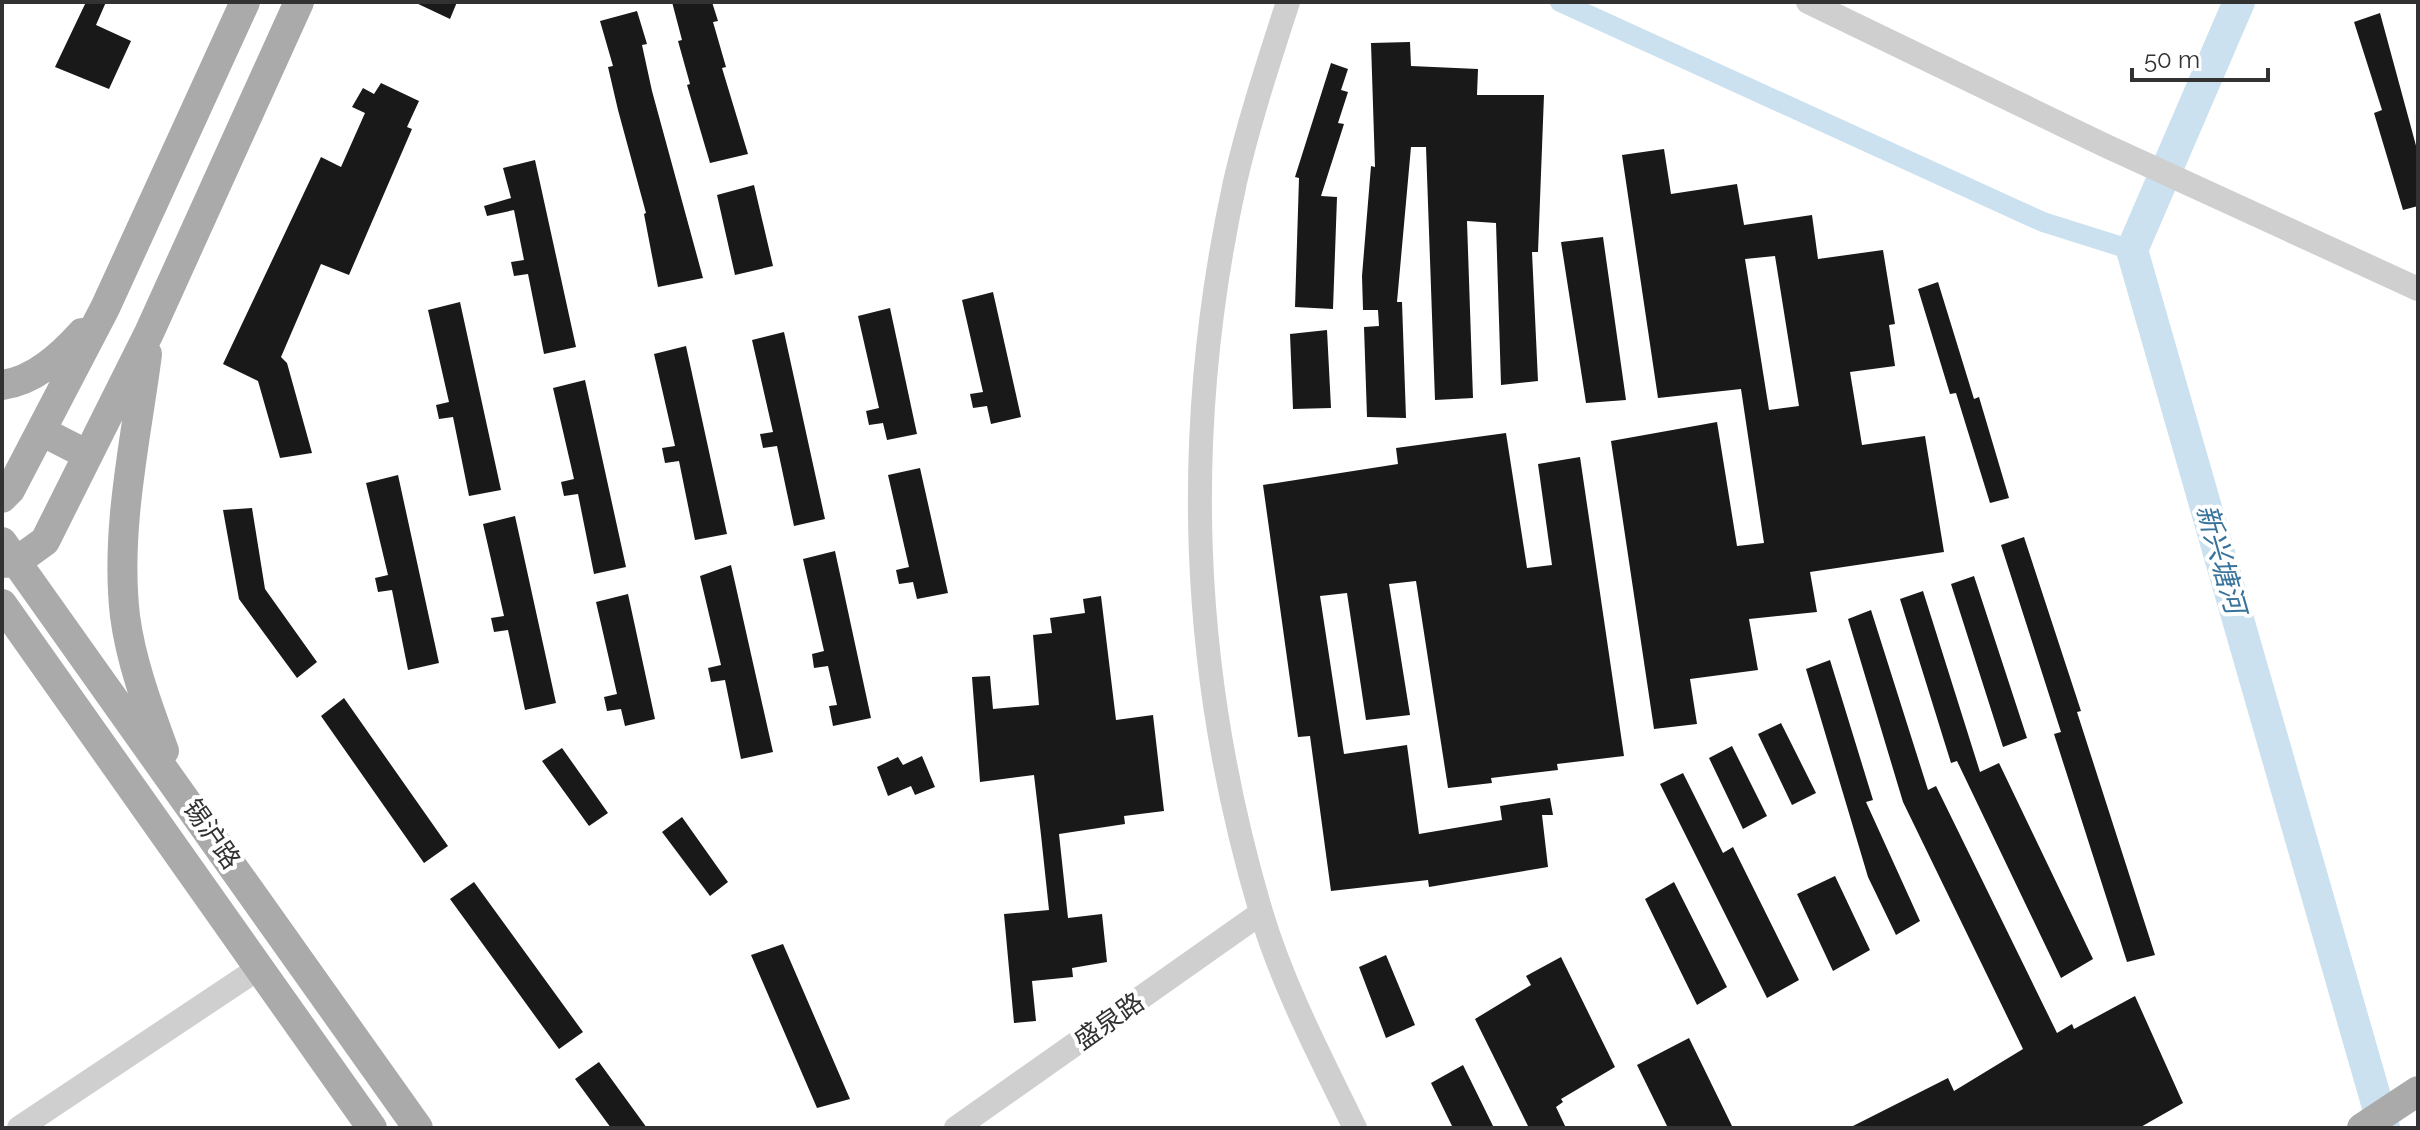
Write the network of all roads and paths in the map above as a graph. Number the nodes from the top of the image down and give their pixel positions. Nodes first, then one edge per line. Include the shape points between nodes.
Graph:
1 (245, 2) edge
2 (299, 2) edge
3 (1288, 2) edge
4 (1808, 2) edge
5 (2418, 289) edge
6 (105, 308) junction
7 (149, 333) junction
8 (2, 385) edge
9 (41, 431) junction
10 (88, 455) junction
11 (2, 498) edge
12 (7, 556) edge
13 (2, 604) edge
14 (175, 783) junction
15 (1261, 913) junction
16 (259, 968) junction
17 (2418, 1091) edge
18 (19, 1128) edge
19 (372, 1128) edge
20 (418, 1128) edge
21 (956, 1128) edge
22 (1355, 1128) edge
23 (2362, 1128) edge

1 - 6 main road
2 - 7 main road
3 - 15 street via 1235,181 1212,315 1197,480 1203,618 1217,721
4 - 5 street
6 - 8 main road via 59,358 16,384
6 - 9 main road
7 - 10 main road
7 - 14 main road via 129,479 125,615 140,685
9 - 10 main road
9 - 11 main road
10 - 12 main road via 45,541
12 - 14 main road, 锡沪路
13 - 16 main road, 锡沪路
14 - 20 main road, 锡沪路
15 - 21 street, 盛泉路
15 - 22 street via 1311,1038
16 - 18 street
16 - 19 main road, 锡沪路
17 - 23 main road

